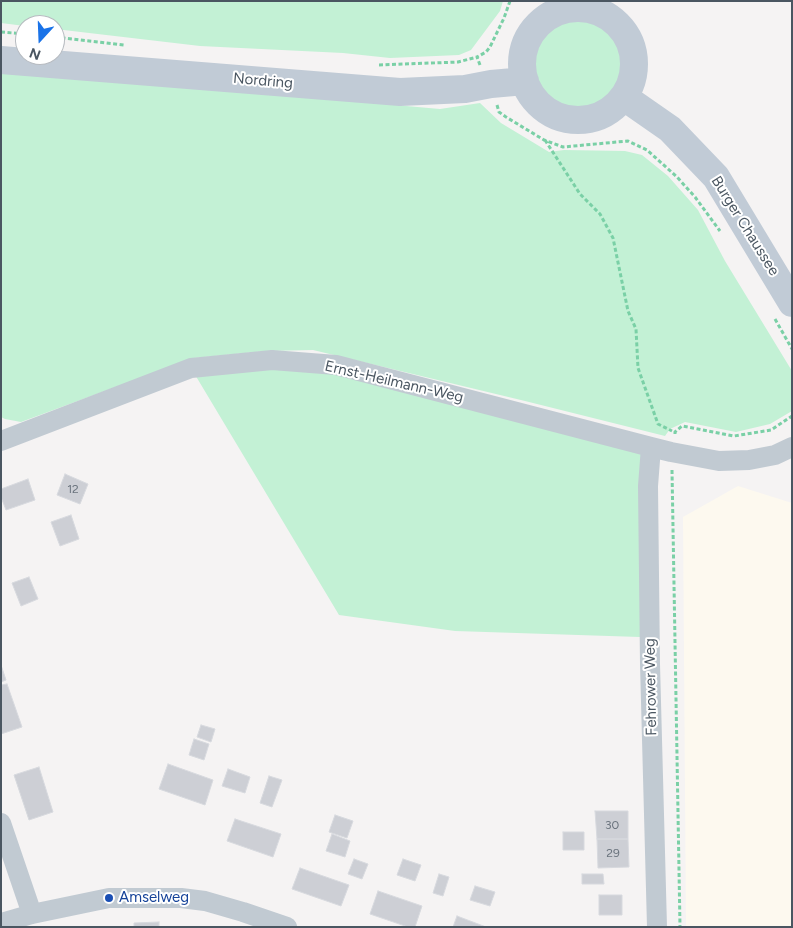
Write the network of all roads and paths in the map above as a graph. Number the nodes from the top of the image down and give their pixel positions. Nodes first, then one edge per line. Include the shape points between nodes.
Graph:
1 (510, 1) edge
2 (594, 6) edge
3 (1, 32) edge
4 (15, 33) edge
5 (65, 38) edge
6 (130, 46) dead end
7 (477, 57) junction
8 (1, 60) edge
9 (378, 65) dead end
10 (525, 81) junction
11 (491, 84) junction
12 (624, 96) junction
13 (544, 140) junction
14 (723, 236) dead end
15 (782, 310) edge
16 (792, 349) edge
17 (792, 416) edge
18 (675, 432) junction
19 (1, 441) edge
20 (651, 447) junction
21 (792, 447) edge
22 (671, 452) junction
23 (1, 823) edge
24 (32, 914) junction
25 (1, 923) edge
26 (287, 927) edge
27 (657, 927) edge
28 (680, 927) edge

1 - 7 path via 490,47
2 - 10 main road via 562,10 537,27 525,48
2 - 12 main road via 625,33 632,48 632,79
3 - 4 path
5 - 6 path
7 - 9 path via 458,62
7 - 11 path
8 - 11 main road, Nordring via 400,92 465,89
10 - 11 main road, Nordring
10 - 12 main road via 541,106 566,118 583,120 606,113
11 - 13 path via 499,112
12 - 15 main road, Burger Chaussee via 670,129 716,177
13 - 14 path via 563,147 628,141 647,150 695,197
13 - 18 path via 580,194 600,214 613,238 628,312 636,329 638,368 658,424
15 - 16 path
17 - 18 path via 771,430 734,436 682,426
18 - 22 path
19 - 20 street, Ernst-Heilmann-Weg via 191,368 272,360 336,365
20 - 22 street, Ernst-Heilmann-Weg
20 - 27 street, Fehrower Weg via 648,486 650,664
21 - 22 street, Ernst-Heilmann-Weg via 775,455 749,460 719,461
22 - 28 path
23 - 24 street
24 - 25 street
24 - 26 street via 109,898 181,898 243,912

